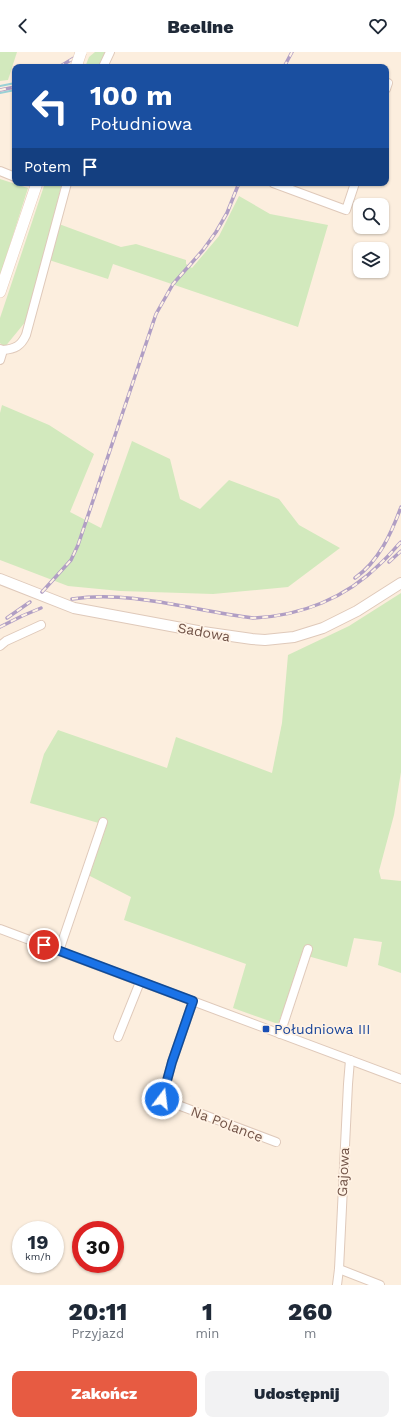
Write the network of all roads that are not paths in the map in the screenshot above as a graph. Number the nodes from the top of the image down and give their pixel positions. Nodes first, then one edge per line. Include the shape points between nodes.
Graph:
1 (81, 52) edge
2 (110, 52) edge
3 (77, 64) edge
4 (104, 64) edge
5 (0, 172) edge
6 (12, 176) edge
7 (35, 186) edge
8 (66, 186) edge
9 (281, 186) edge
10 (354, 186) edge
11 (0, 292) edge
12 (2, 349) edge
13 (0, 360) edge
14 (0, 579) edge
15 (401, 583) edge
16 (41, 625) dead end
17 (0, 646) edge
18 (103, 822) dead end
19 (0, 929) edge
20 (308, 949) dead end
21 (59, 951) junction
22 (140, 982) junction
23 (193, 1001) junction
24 (280, 1034) junction
25 (118, 1038) dead end
26 (350, 1060) junction
27 (401, 1079) edge
28 (276, 1142) dead end
29 (339, 1269) junction
30 (337, 1285) edge
31 (380, 1285) edge

1 - 3 main road, bridge
2 - 4 street
5 - 6 street
7 - 11 main road
8 - 12 street via 26,335 18,347
9 - 10 street via 346,210
12 - 13 street
14 - 15 street, Sadowa via 74,608 258,640 294,637 323,628 357,611
16 - 17 street
18 - 21 street
19 - 21 street
20 - 24 street
21 - 22 street
22 - 23 street
22 - 25 street
23 - 24 street
23 - 28 street, Na Polance via 162,1099
24 - 26 street
26 - 27 street
26 - 29 street, Gajowa
29 - 30 street, Gajowa
29 - 31 street

